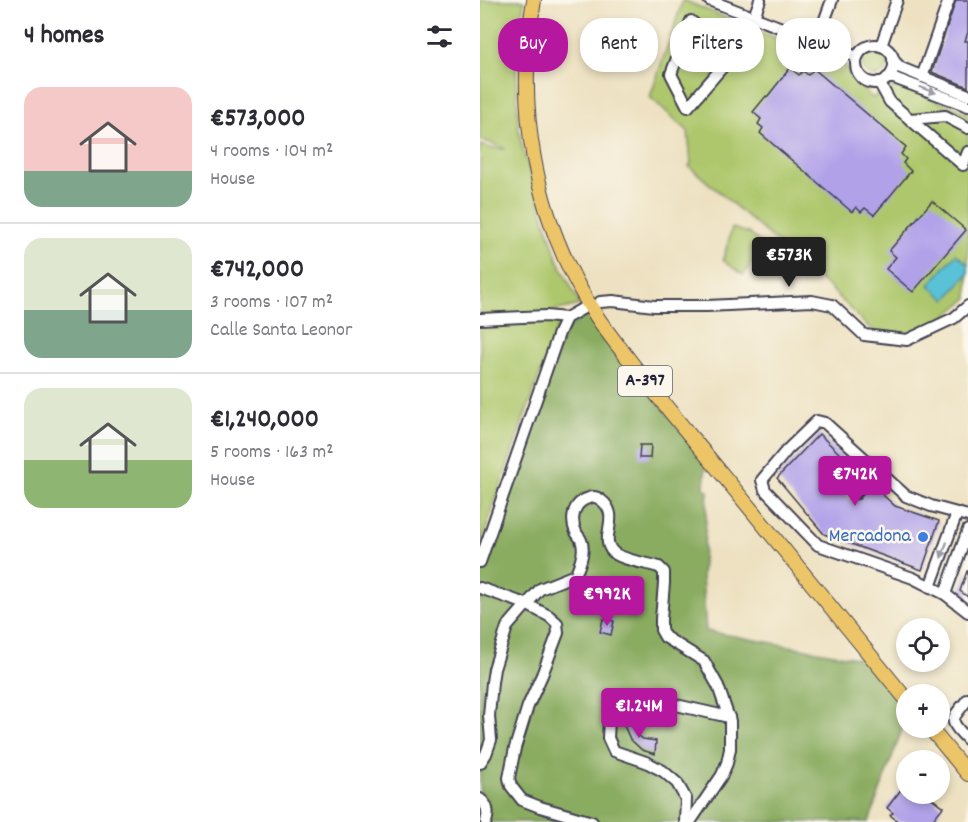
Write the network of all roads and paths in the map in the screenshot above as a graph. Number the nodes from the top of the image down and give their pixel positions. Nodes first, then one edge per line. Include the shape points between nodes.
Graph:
1 (534, 0) edge
2 (709, 0) edge
3 (760, 0) edge
4 (832, 0) edge
5 (897, 0) edge
6 (949, 0) edge
7 (755, 17) junction
8 (825, 18) edge
9 (776, 25) edge
10 (881, 46) junction
11 (851, 55) edge
12 (732, 56) joint
13 (857, 57) junction
14 (893, 60) junction
15 (922, 77) junction
16 (883, 80) junction
17 (968, 95) edge
18 (968, 106) edge
19 (910, 119) junction
20 (968, 128) edge
21 (968, 152) edge
22 (600, 302) dead end
23 (968, 306) edge
24 (582, 309) dead end
25 (566, 318) junction
26 (480, 319) edge
27 (876, 470) junction
28 (855, 493) dead end
29 (963, 515) edge
30 (968, 530) edge
31 (480, 562) edge
32 (930, 586) junction
33 (480, 588) edge
34 (945, 594) junction
35 (526, 604) junction
36 (968, 612) edge
37 (896, 687) edge
38 (968, 699) edge
39 (729, 717) junction
40 (938, 738) edge
41 (968, 740) edge
42 (480, 763) edge
43 (968, 774) edge
44 (480, 799) edge
45 (486, 822) edge
46 (592, 822) edge
47 (685, 822) edge
48 (690, 822) edge

1 - 37 main road, A-397 via 526,94 532,154 540,189 569,268 590,306 640,375
2 - 7 street
3 - 7 street
4 - 8 street
5 - 10 street
6 - 15 street
7 - 9 street
10 - 13 street via 867,47
10 - 14 street
11 - 13 street
12 - 12 street via 690,21 670,74 688,107
13 - 16 street via 857,70 862,78 875,83
14 - 15 street
14 - 16 street via 893,72
15 - 17 street
16 -> 18 street via 894,78
16 - 19 street via 890,102
19 - 20 street via 945,116
19 - 21 street via 963,165
22 - 23 street via 707,306 812,302 832,305 864,335 907,340 954,318
24 - 25 street
25 - 26 street
25 - 31 street
27 - 28 street
27 - 29 street via 906,496
27 - 32 street via 825,423 817,421 762,480 765,490 818,545
29 -> 32 street
30 - 34 street
32 - 34 street
33 - 35 street
34 - 36 street
35 - 39 street via 540,589 575,575 583,550 573,515 583,501 599,499 611,515 608,540 614,554 659,567 664,572 661,630 665,637 704,661
35 - 42 street via 507,627 494,669 489,716 492,740
35 - 46 street via 557,623 558,633 514,748 511,786 522,800
38 - 41 street via 953,722
39 - 47 street via 654,700 632,702 617,709 609,720 608,738 614,751 646,762 677,783 686,799
39 - 48 street via 727,763
40 - 43 main road
44 - 45 street via 487,808

